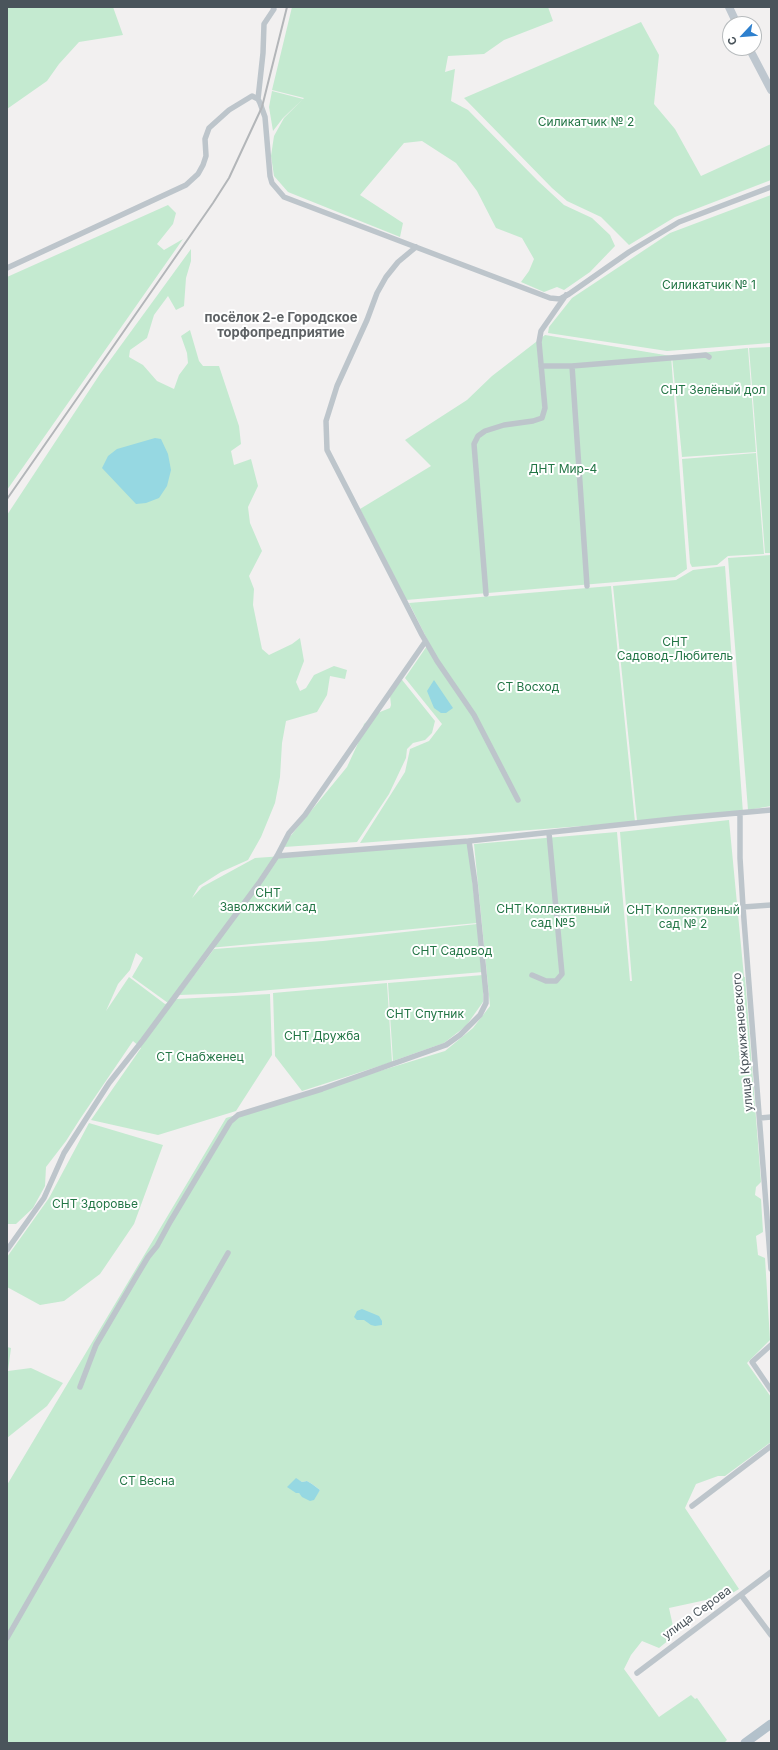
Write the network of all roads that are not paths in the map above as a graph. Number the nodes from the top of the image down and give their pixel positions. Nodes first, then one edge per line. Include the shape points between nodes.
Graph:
1 (273, 7) edge
2 (728, 7) edge
3 (733, 16) edge
4 (753, 56) edge
5 (771, 90) edge
6 (258, 99) junction
7 (771, 187) edge
8 (416, 247) junction
9 (7, 268) edge
10 (566, 295) junction
11 (709, 357) dead end
12 (541, 366) junction
13 (572, 366) junction
14 (587, 586) dead end
15 (486, 594) dead end
16 (425, 642) junction
17 (518, 800) dead end
18 (771, 810) edge
19 (740, 813) junction
20 (549, 833) junction
21 (470, 841) junction
22 (277, 856) junction
23 (771, 904) edge
24 (743, 907) junction
25 (532, 975) dead end
26 (771, 1117) edge
27 (760, 1118) junction
28 (7, 1250) edge
29 (228, 1254) dead end
30 (771, 1269) edge
31 (771, 1346) edge
32 (80, 1387) dead end
33 (771, 1390) edge
34 (771, 1446) edge
35 (692, 1506) dead end
36 (771, 1572) edge
37 (741, 1595) junction
38 (771, 1635) edge
39 (7, 1638) edge
40 (637, 1673) dead end
41 (771, 1724) edge
42 (745, 1743) edge

1 - 6 street via 264,24
2 - 3 main road
4 - 5 main road
6 - 8 street via 265,117 270,176 279,193
6 - 9 street via 252,96 243,100 209,128 205,140 206,156 203,166 186,185
7 - 10 street via 679,222
8 - 10 street via 550,298 560,299
8 - 16 street via 398,262 376,293 337,386 326,421 327,450
10 - 12 street via 541,331
11 - 13 street via 706,355
12 - 13 street
12 - 15 street via 545,408 542,418 485,431 478,436 474,444
13 - 14 street
16 - 17 street via 474,715
16 - 22 street via 305,815 289,833
18 - 19 street
19 - 20 street
19 - 24 street, улица Кржижановского
20 - 21 street
20 - 25 street via 562,974 556,981 546,981
21 - 22 street
21 - 32 street via 486,994 486,1003 480,1015 446,1045 322,1089 238,1115 230,1122 96,1345
22 - 28 street via 109,1083 64,1153 44,1198
23 - 24 street
24 - 27 street, улица Кржижановского
26 - 27 street
27 - 30 street, улица Кржижановского
29 - 39 street
31 - 33 street via 752,1362
34 - 35 street
36 - 37 street, улица Серова
37 - 38 street
37 - 40 street, улица Серова
41 - 42 main road

